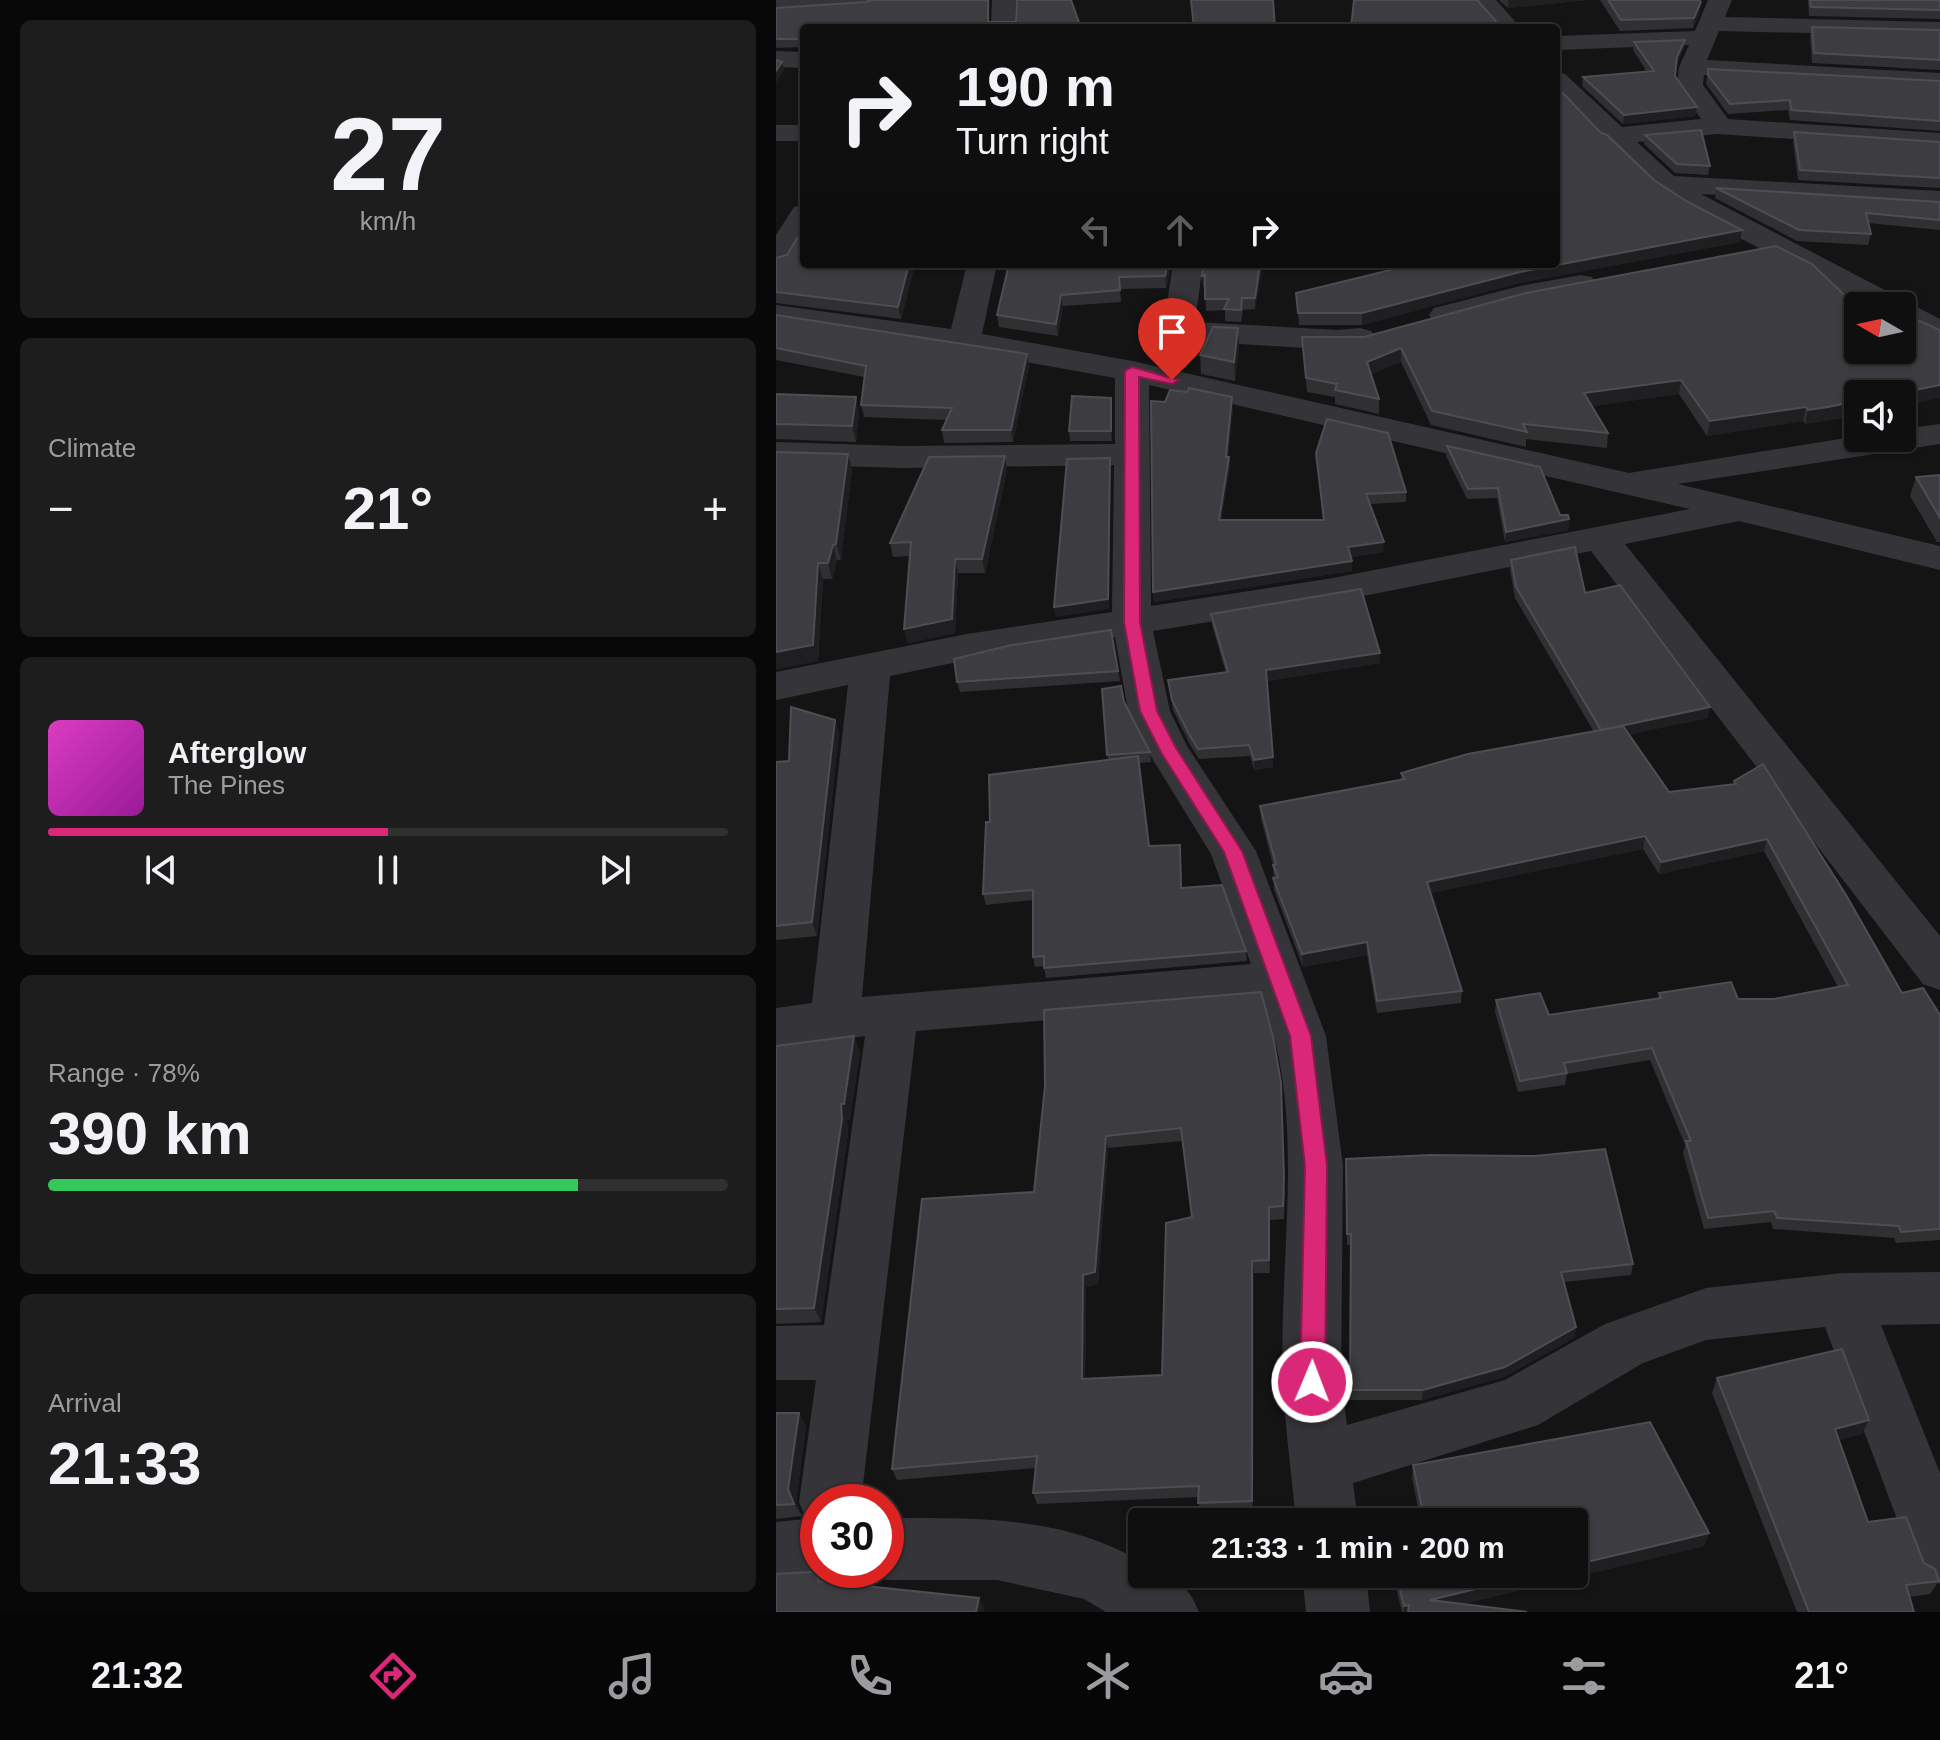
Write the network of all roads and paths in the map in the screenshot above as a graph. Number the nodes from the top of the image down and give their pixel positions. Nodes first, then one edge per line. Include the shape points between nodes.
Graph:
1 (867, 0) edge
2 (1004, 0) edge
3 (1483, 0) edge
4 (1720, 0) edge
5 (776, 6) edge
6 (1003, 24) edge
7 (1505, 24) edge
8 (1940, 29) edge
9 (1707, 31) junction
10 (1560, 43) edge
11 (776, 59) edge
12 (800, 60) edge
13 (1692, 67) junction
14 (1940, 81) edge
15 (1566, 103) edge
16 (1717, 126) junction
17 (776, 133) edge
18 (800, 133) edge
19 (1612, 136) junction
20 (1940, 141) edge
21 (1665, 183) junction
22 (1940, 200) edge
23 (799, 201) edge
24 (1779, 246) junction
25 (1734, 255) edge
26 (776, 259) edge
27 (981, 268) edge
28 (1187, 268) edge
29 (1612, 278) edge
30 (1867, 292) edge
31 (776, 314) edge
32 (1916, 318) edge
33 (1178, 331) junction
34 (1940, 332) edge
35 (964, 341) junction
36 (1132, 371) junction
37 (1172, 380) junction
38 (1940, 434) edge
39 (776, 453) edge
40 (1132, 454) junction
41 (1623, 482) junction
42 (1736, 511) junction
43 (1600, 538) junction
44 (1940, 558) edge
45 (1132, 622) junction
46 (870, 669) junction
47 (776, 686) edge
48 (1940, 971) edge
49 (1280, 981) junction
50 (893, 1013) junction
51 (835, 1021) junction
52 (776, 1028) edge
53 (1940, 1298) edge
54 (1843, 1299) junction
55 (849, 1352) junction
56 (776, 1353) edge
57 (1320, 1463) junction
58 (832, 1484) edge
59 (1325, 1508) edge
60 (904, 1549) edge
61 (800, 1551) edge
62 (776, 1553) edge
63 (1940, 1553) edge
64 (1335, 1588) edge
65 (1167, 1612) edge
66 (1338, 1612) edge

1 - 5 street
2 - 6 street
3 - 7 street
4 - 9 street
8 - 9 street
9 - 10 street
9 - 13 street
11 - 12 street
13 - 14 street
13 - 16 street via 1690,85
15 - 19 street
16 - 19 street
16 - 20 street
17 - 18 street
19 - 21 street
21 - 22 street
21 - 24 street
23 - 26 street
24 - 25 street
24 - 30 street
27 - 35 street
28 - 33 street
29 - 33 street via 1520,295 1363,338
31 - 35 street
32 - 34 street
33 - 37 street
35 - 36 street
36 - 37 street
36 - 40 street
37 - 41 street
38 - 41 street
39 - 40 street
40 - 45 street
41 - 42 street
42 - 43 street
42 - 44 street
43 - 45 street via 1333,590
43 - 48 street
45 - 46 street via 967,647
45 - 49 street via 1149,711 1233,851
46 - 47 street
46 - 51 street
49 - 50 street
49 - 57 street via 1301,1036 1316,1166 1312,1382
50 - 51 street
50 - 55 street
51 - 52 street
53 - 54 street
54 - 57 street via 1706,1314 1625,1343 1517,1405
54 - 63 street
55 - 56 street
55 - 58 street
57 - 59 street
60 - 65 street via 997,1549 1095,1570
61 - 62 street
64 - 66 street

